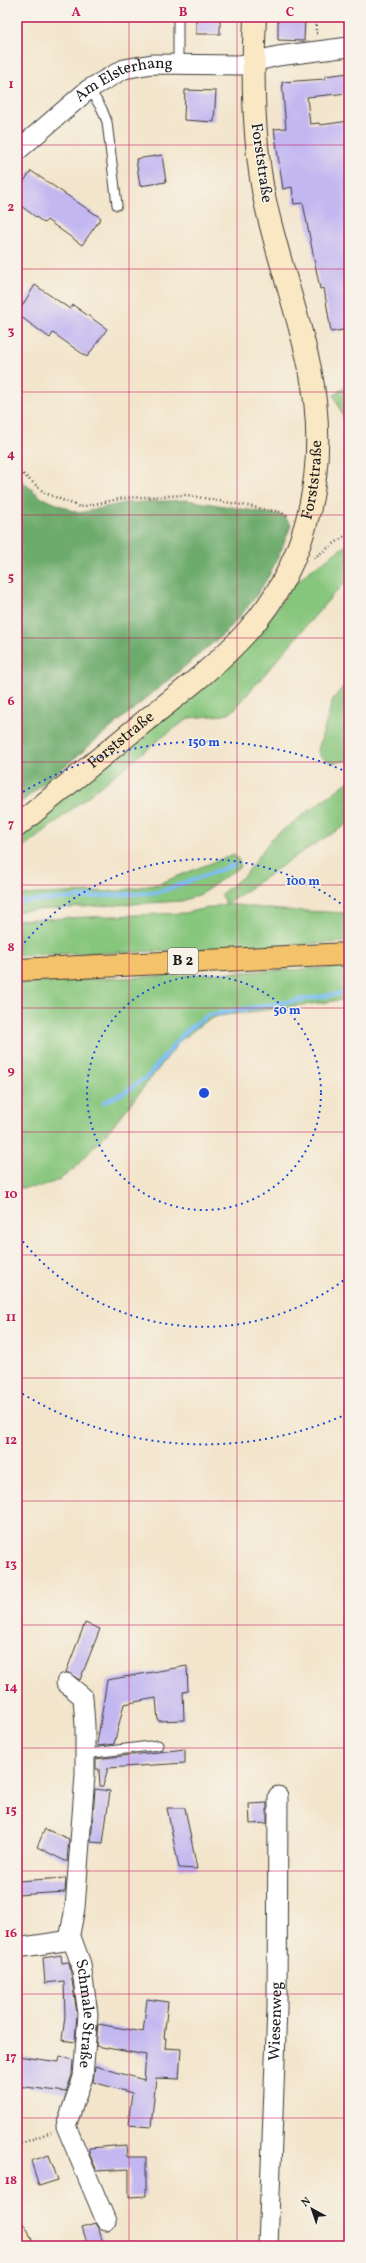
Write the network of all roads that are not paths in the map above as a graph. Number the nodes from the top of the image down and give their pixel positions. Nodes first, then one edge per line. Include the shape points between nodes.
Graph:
1 (178, 17) edge
2 (255, 17) edge
3 (349, 47) edge
4 (252, 63) junction
5 (178, 64) junction
6 (89, 89) junction
7 (17, 151) edge
8 (117, 205) dead end
9 (17, 826) edge
10 (349, 954) edge
11 (17, 970) edge
12 (66, 1683) dead end
13 (158, 1745) dead end
14 (85, 1754) junction
15 (278, 1796) dead end
16 (71, 1940) junction
17 (17, 1948) edge
18 (106, 2221) dead end
19 (17, 2234) edge
20 (22, 2246) edge
21 (268, 2246) edge

1 - 5 lane
2 - 4 street, Forststraße
3 - 4 street, Am Elsterhang via 278,56
4 - 5 street, Am Elsterhang
4 - 9 street, Forststraße via 260,173 273,233 310,370 317,423 318,472 305,531 285,579 245,634 184,690
5 - 6 street, Am Elsterhang via 152,64 129,68
6 - 7 street, Am Elsterhang
6 - 8 lane via 107,122
10 - 11 main road, B 2
12 - 14 street, Schmale Straße via 83,1697
13 - 14 lane
14 - 16 street, Schmale Straße
15 - 21 street, Wiesenweg via 277,2008
16 - 17 street, Schmale Straße
16 - 18 street, Schmale Straße via 81,1964 88,2014 83,2078 66,2126
19 - 20 street

